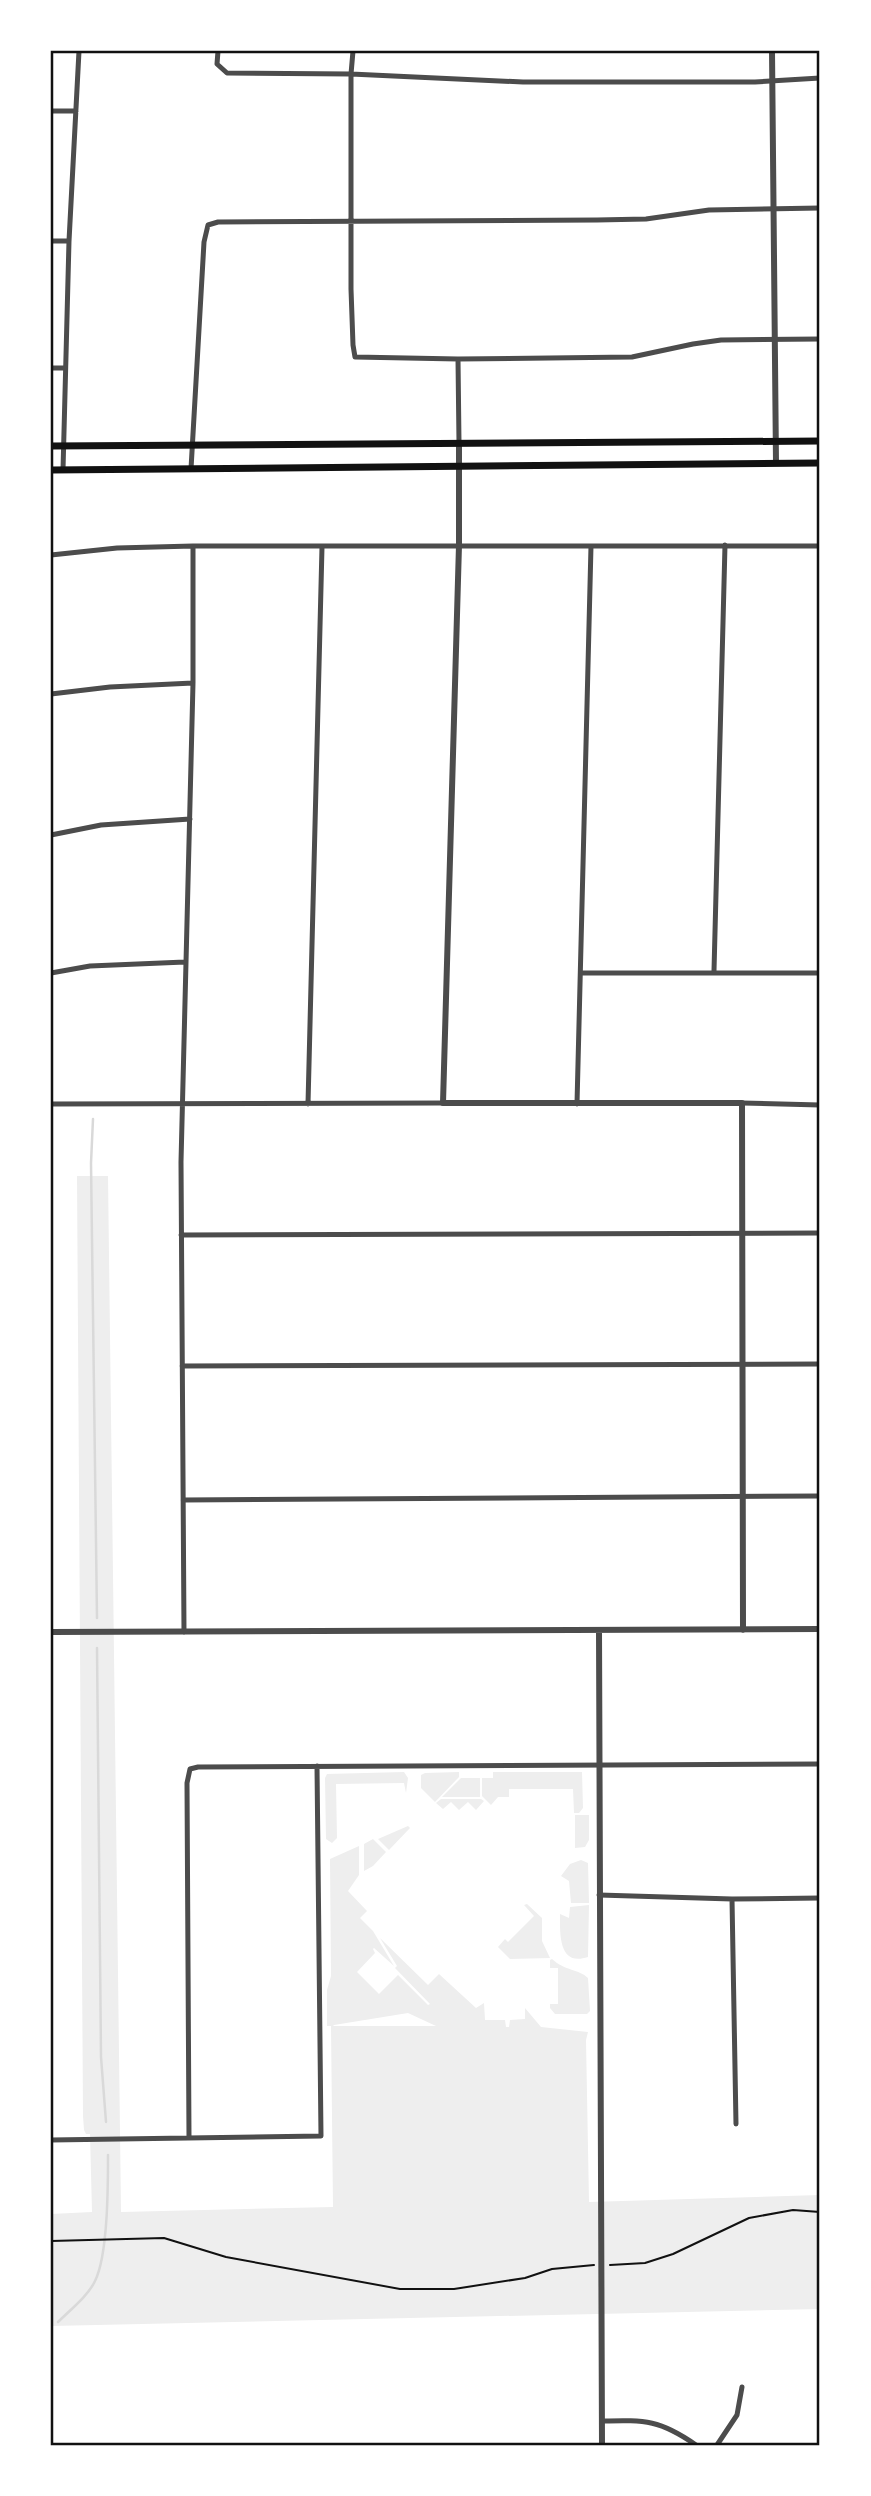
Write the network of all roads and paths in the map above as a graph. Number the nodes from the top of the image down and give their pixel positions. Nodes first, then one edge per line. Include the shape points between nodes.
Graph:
1 (79, 51) edge
2 (218, 51) edge
3 (353, 51) edge
4 (772, 51) edge
5 (351, 74) junction
6 (820, 78) edge
7 (773, 80) junction
8 (51, 111) edge
9 (76, 111) junction
10 (820, 208) edge
11 (773, 209) junction
12 (352, 221) junction
13 (51, 241) edge
14 (69, 241) junction
15 (774, 339) junction
16 (820, 339) edge
17 (458, 359) junction
18 (51, 368) edge
19 (65, 368) junction
20 (775, 441) junction
21 (820, 441) edge
22 (459, 443) junction
23 (192, 445) junction
24 (51, 446) edge
25 (64, 446) junction
26 (776, 463) junction
27 (820, 463) edge
28 (459, 466) junction
29 (191, 469) junction
30 (51, 470) edge
31 (63, 470) junction
32 (459, 545) junction
33 (725, 545) junction
34 (193, 546) junction
35 (591, 546) junction
36 (820, 546) edge
37 (322, 547) junction
38 (51, 555) edge
39 (193, 683) junction
40 (51, 694) edge
41 (190, 820) junction
42 (51, 835) edge
43 (185, 962) junction
44 (714, 971) junction
45 (51, 973) edge
46 (582, 973) junction
47 (820, 973) edge
48 (443, 1103) junction
49 (742, 1103) junction
50 (51, 1104) edge
51 (181, 1104) junction
52 (308, 1104) junction
53 (577, 1104) junction
54 (820, 1105) edge
55 (820, 1233) edge
56 (742, 1234) junction
57 (181, 1235) junction
58 (742, 1364) junction
59 (820, 1364) edge
60 (183, 1366) junction
61 (743, 1496) junction
62 (820, 1496) edge
63 (183, 1500) junction
64 (820, 1629) edge
65 (599, 1630) junction
66 (743, 1630) junction
67 (184, 1632) junction
68 (51, 1633) edge
69 (598, 1763) junction
70 (820, 1764) edge
71 (317, 1766) junction
72 (598, 1895) junction
73 (820, 1898) edge
74 (732, 1899) junction
75 (736, 2124) dead end
76 (189, 2138) junction
77 (51, 2140) edge
78 (820, 2213) edge
79 (51, 2241) edge
80 (590, 2265) dead end
81 (610, 2265) dead end
82 (742, 2387) dead end
83 (603, 2421) junction
84 (602, 2445) edge
85 (696, 2445) edge
86 (717, 2445) edge

1 - 9 street
2 - 5 street via 217,64 227,73
3 - 5 street
4 - 7 street
5 - 7 street via 523,82
5 - 12 street
6 - 7 street
7 - 11 street
8 - 9 street
9 - 14 street
10 - 11 street
11 - 12 street via 709,210 646,219
11 - 15 street
12 - 17 street via 355,357
12 - 23 street via 208,225
13 - 14 street
14 - 19 street
15 - 16 street
15 - 17 street via 721,340 632,357
15 - 20 street
17 - 22 street
18 - 19 street
19 - 25 street
20 - 21 main road
20 - 22 main road
20 - 26 street
22 - 23 main road
22 - 28 street
23 - 25 main road
23 - 29 street
24 - 25 main road
25 - 31 street
26 - 27 main road
26 - 28 main road
28 - 29 main road
28 - 32 street
29 - 31 main road
30 - 31 main road
32 - 35 street
32 - 37 street
32 - 48 street
33 - 35 street
33 - 36 street
33 - 44 street
34 - 37 street
34 - 38 street
34 - 39 street
35 - 46 street
37 - 52 street
39 - 40 street
39 - 41 street
41 - 42 street via 101,825
41 - 43 street
43 - 45 street via 90,966
43 - 51 street
44 - 46 street
44 - 47 street
46 - 53 street
48 - 52 street
48 - 53 street
49 - 53 street
49 - 54 street
49 - 56 street
50 - 51 street
51 - 52 street
51 - 57 street
55 - 56 street
56 - 57 street
56 - 58 street
57 - 60 street
58 - 59 street
58 - 60 street
58 - 61 street
60 - 63 street
61 - 62 street
61 - 63 street
61 - 66 street
63 - 67 street
64 - 66 street
65 - 66 street
65 - 67 street
65 - 69 street
67 - 68 street
69 - 70 street
69 - 71 street
69 - 72 street
71 - 76 street via 190,1769
71 - 76 street via 321,2136
72 - 74 street
72 - 83 street
73 - 74 street
74 - 75 street
76 - 77 street
78 - 81 path via 793,2210 749,2218 673,2254 645,2263
79 - 80 path via 164,2238 226,2257 400,2290 476,2286
82 - 86 street via 737,2415
83 - 84 street
83 - 85 street via 656,2423

